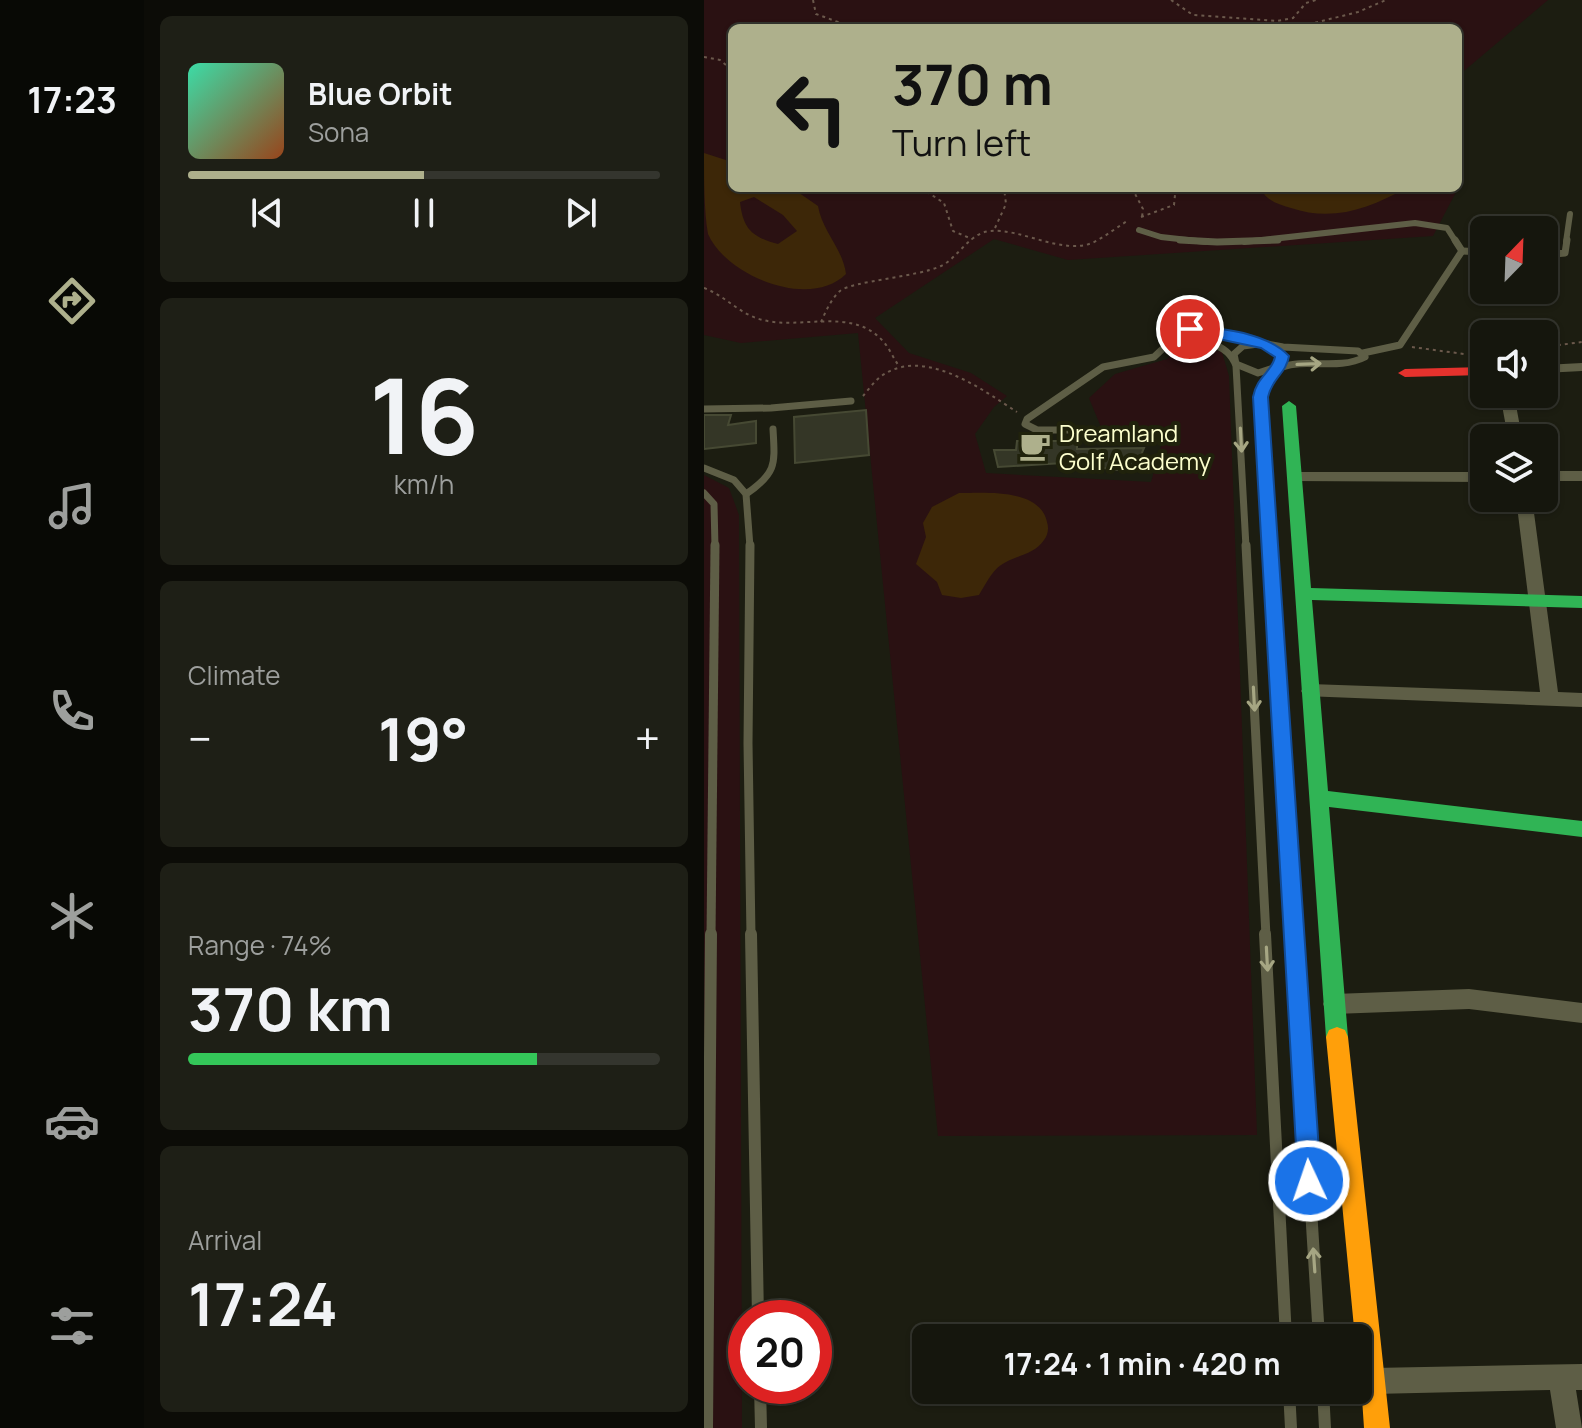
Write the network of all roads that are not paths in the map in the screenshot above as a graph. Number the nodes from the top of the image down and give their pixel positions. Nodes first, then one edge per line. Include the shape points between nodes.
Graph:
1 (1570, 214) dead end
2 (1139, 230) dead end
3 (1462, 251) junction
4 (1470, 251) edge
5 (1558, 254) edge
6 (1173, 339) junction
7 (1266, 345) junction
8 (1363, 353) junction
9 (1234, 359) junction
10 (1582, 367) edge
11 (1558, 368) edge
12 (1276, 369) junction
13 (1470, 371) edge
14 (1405, 373) dead end
15 (851, 401) dead end
16 (1289, 406) dead end
17 (704, 409) edge
18 (773, 429) dead end
19 (1083, 430) dead end
20 (704, 468) edge
21 (1558, 476) edge
22 (1582, 476) edge
23 (1295, 477) junction
24 (1470, 477) edge
25 (704, 493) edge
26 (746, 494) junction
27 (1526, 512) edge
28 (1303, 594) junction
29 (1540, 601) junction
30 (1582, 602) edge
31 (1310, 691) junction
32 (1550, 699) junction
33 (1582, 700) edge
34 (1320, 798) junction
35 (1582, 829) edge
36 (1334, 1004) junction
37 (1582, 1013) edge
38 (758, 1300) edge
39 (1285, 1324) edge
40 (1318, 1324) edge
41 (1571, 1377) edge
42 (1373, 1381) junction
43 (760, 1404) edge
44 (1290, 1404) edge
45 (1324, 1404) edge
46 (707, 1428) edge
47 (761, 1428) edge
48 (1291, 1428) edge
49 (1325, 1428) edge
50 (1377, 1428) edge
51 (1569, 1428) edge

1 - 5 lane via 1565,253
2 - 3 lane via 1173,239 1216,241 1422,221 1447,228
3 - 4 lane
3 - 8 lane via 1400,345
6 - 7 lane via 1183,330 1200,329
6 - 9 lane via 1219,347
6 - 19 lane via 1154,357 1103,367 1025,424 1037,430
7 - 8 lane
7 - 9 lane via 1243,346
7 - 12 lane via 1282,356
12 -> 8 lane via 1356,363 1363,361
9 - 12 lane via 1247,371
9 -> 39 lane
10 - 11 street
40 -> 12 lane via 1260,397 1263,382
13 - 14 street
15 - 17 lane
16 - 23 street
18 - 26 lane via 775,469
20 - 26 lane via 734,480
21 - 22 street
23 - 24 street
23 - 28 street
25 - 46 lane via 715,514
26 - 38 lane
27 - 29 street
28 - 29 street
28 - 31 street
29 - 30 street
29 - 32 street
31 - 32 street
31 - 34 street
32 - 33 street
34 - 35 street
34 - 36 street
36 - 37 street via 1469,999
36 - 42 street
41 - 42 street
41 - 51 street
42 - 50 street
43 - 47 lane
44 - 48 lane
45 - 49 lane

